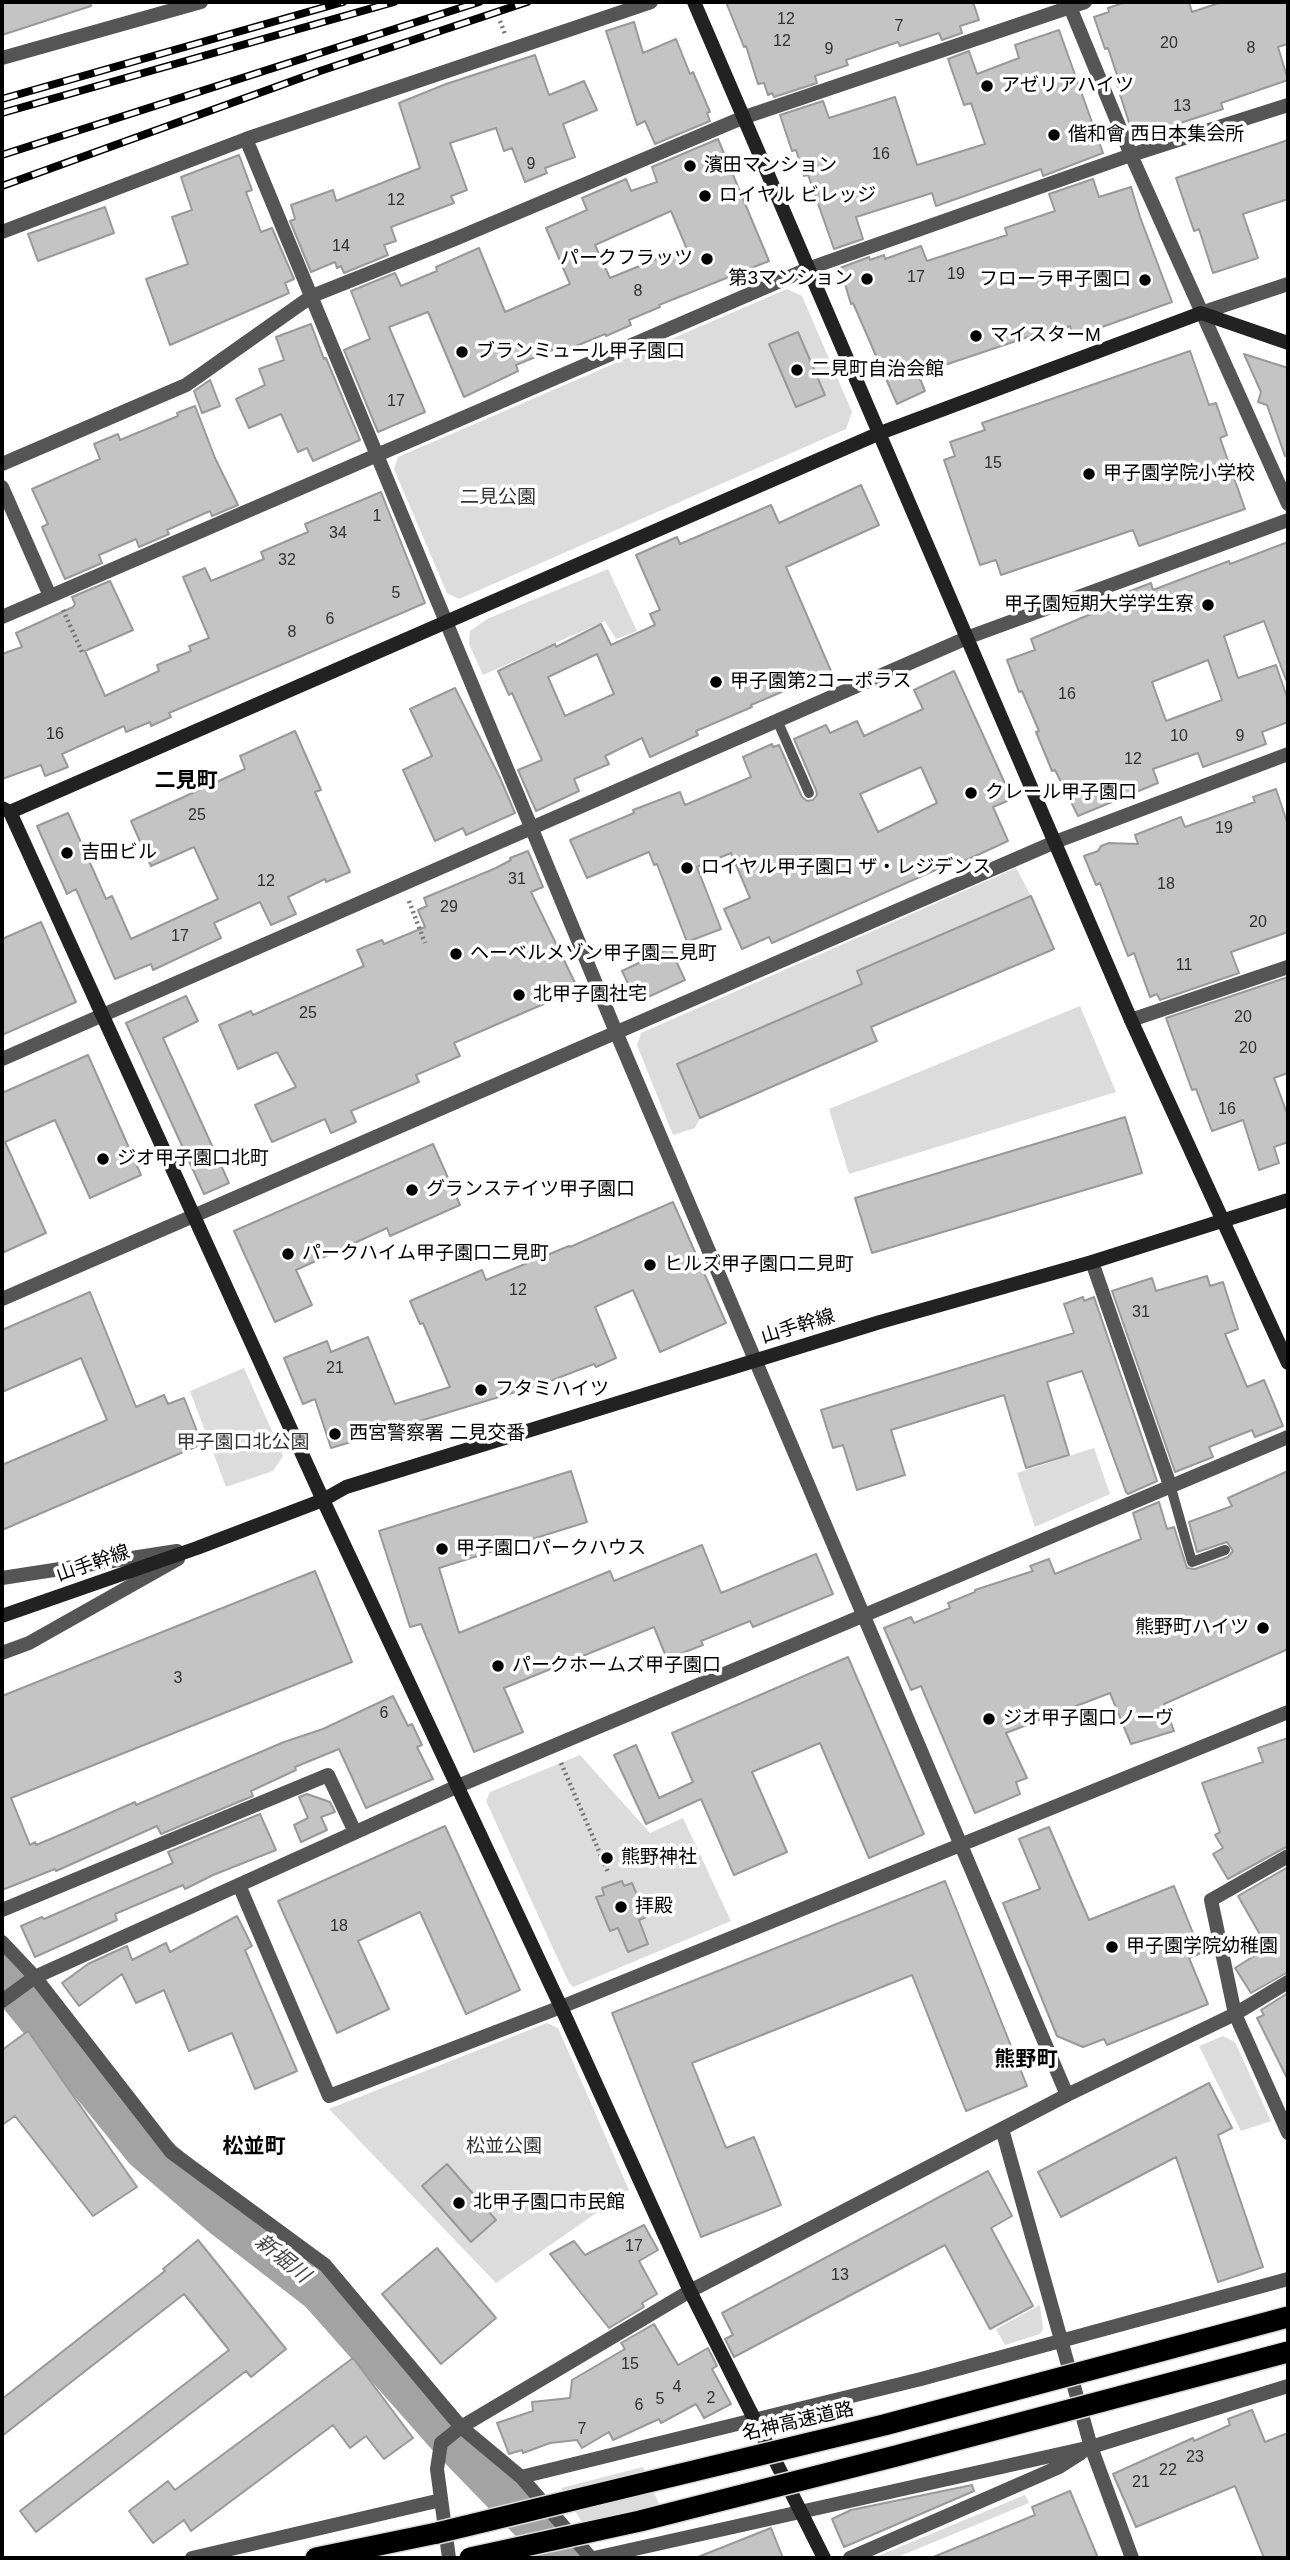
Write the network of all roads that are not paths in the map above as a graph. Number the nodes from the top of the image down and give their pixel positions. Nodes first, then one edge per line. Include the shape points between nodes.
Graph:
1 (201, 2) edge
2 (651, 2) edge
3 (694, 2) edge
4 (1085, 2) edge
5 (1069, 4) edge
6 (2, 58) edge
7 (1288, 105) edge
8 (742, 118) junction
9 (246, 139) junction
10 (1131, 155) junction
11 (2, 232) edge
12 (810, 268) junction
13 (1288, 284) edge
14 (312, 296) junction
15 (1201, 313) junction
16 (1288, 343) edge
17 (880, 433) junction
18 (378, 455) junction
19 (2, 464) edge
20 (2, 486) edge
21 (1288, 504) edge
22 (1288, 520) edge
23 (53, 595) junction
24 (2, 617) edge
25 (447, 623) junction
26 (969, 637) junction
27 (777, 720) junction
28 (1288, 754) edge
29 (808, 793) dead end
30 (5, 812) edge
31 (531, 827) junction
32 (1055, 842) junction
33 (1288, 967) edge
34 (104, 1016) junction
35 (1131, 1020) junction
36 (616, 1032) junction
37 (2, 1059) edge
38 (1288, 1200) edge
39 (192, 1215) junction
40 (1222, 1220) junction
41 (1093, 1262) junction
42 (2, 1299) edge
43 (755, 1361) junction
44 (1288, 1363) edge
45 (1288, 1437) edge
46 (1171, 1488) junction
47 (323, 1500) junction
48 (197, 1548) junction
49 (1225, 1550) dead end
50 (2, 1578) edge
51 (2, 1616) edge
52 (862, 1616) junction
53 (2, 1653) edge
54 (1288, 1713) edge
55 (458, 1786) junction
56 (355, 1832) junction
57 (961, 1845) junction
58 (1288, 1856) edge
59 (239, 1885) junction
60 (2, 1910) edge
61 (2, 1942) edge
62 (31, 1980) junction
63 (1288, 1982) edge
64 (4, 2000) edge
65 (561, 2007) junction
66 (1235, 2014) junction
67 (1067, 2095) junction
68 (1002, 2129) junction
69 (1288, 2133) edge
70 (1288, 2279) edge
71 (690, 2291) junction
72 (1288, 2317) edge
73 (1062, 2341) junction
74 (1288, 2352) edge
75 (1288, 2386) edge
76 (753, 2420) junction
77 (457, 2430) junction
78 (1091, 2447) junction
79 (521, 2477) junction
80 (441, 2500) junction
81 (801, 2512) junction
82 (201, 2557) edge
83 (316, 2558) edge
84 (449, 2558) edge
85 (470, 2558) edge
86 (593, 2558) edge
87 (824, 2558) edge
88 (850, 2558) edge
89 (1132, 2558) edge

1 - 6 street
2 - 9 street
3 - 8 street
4 - 5 street
5 - 8 street
5 - 10 street
7 - 10 street
8 - 12 street
8 - 14 street
9 - 11 street
9 - 14 street
10 - 12 street
10 - 15 street
12 - 17 street
12 - 18 street
13 - 15 street
14 - 18 street
14 - 19 street via 186,385
15 - 16 street
15 - 17 street
15 - 21 street
17 - 25 street
17 - 26 street
18 - 23 street
18 - 25 street
20 - 23 street
22 - 26 street
23 - 24 street
25 - 30 street
25 - 31 street
26 - 27 street
26 - 32 street
27 - 29 lane
27 - 31 street
28 - 32 street
30 - 34 street
31 - 34 street
31 - 36 street
32 - 35 street
32 - 36 street
33 - 35 street
34 - 37 street
34 - 39 street
35 - 40 street
36 - 39 street
36 - 43 street
38 - 40 street, 山手幹線
39 - 42 street
39 - 47 street
40 - 41 street, 山手幹線
40 - 44 street
41 - 43 street, 山手幹線
41 - 46 street
43 - 47 street, 山手幹線 via 346,1487
43 - 52 street
45 - 46 street
46 - 49 lane via 1192,1562
46 - 52 street
47 - 48 street, 山手幹線
47 - 55 street
48 - 50 street
48 - 51 street, 山手幹線
48 - 53 street via 29,1643
52 - 55 street
52 - 57 street
54 - 57 street
55 - 56 street
55 - 65 street
56 - 59 street
56 - 60 street via 328,1774
57 - 65 street
57 - 67 street
58 - 66 street via 1211,1900
59 - 62 street
59 - 65 street via 329,2096
61 - 62 street
62 - 64 street
62 - 77 street via 171,2152 325,2266
63 - 66 street
65 - 71 street
66 - 67 street
66 - 69 street
67 - 68 street
68 - 71 street
68 - 73 street
70 - 73 street
71 - 76 street
71 - 77 street
72 - 83 highway, 名神高速道路, bridge via 884,2425
73 - 76 street
73 - 78 street
74 - 85 highway, bridge via 640,2521
75 - 78 street
76 - 79 street
76 - 81 street
77 - 79 street
77 - 80 street via 442,2443 437,2469
78 - 81 street
78 - 88 street via 1059,2467
78 - 89 street
79 - 86 street
80 - 82 street
80 - 84 street
81 - 86 street
81 - 87 street

